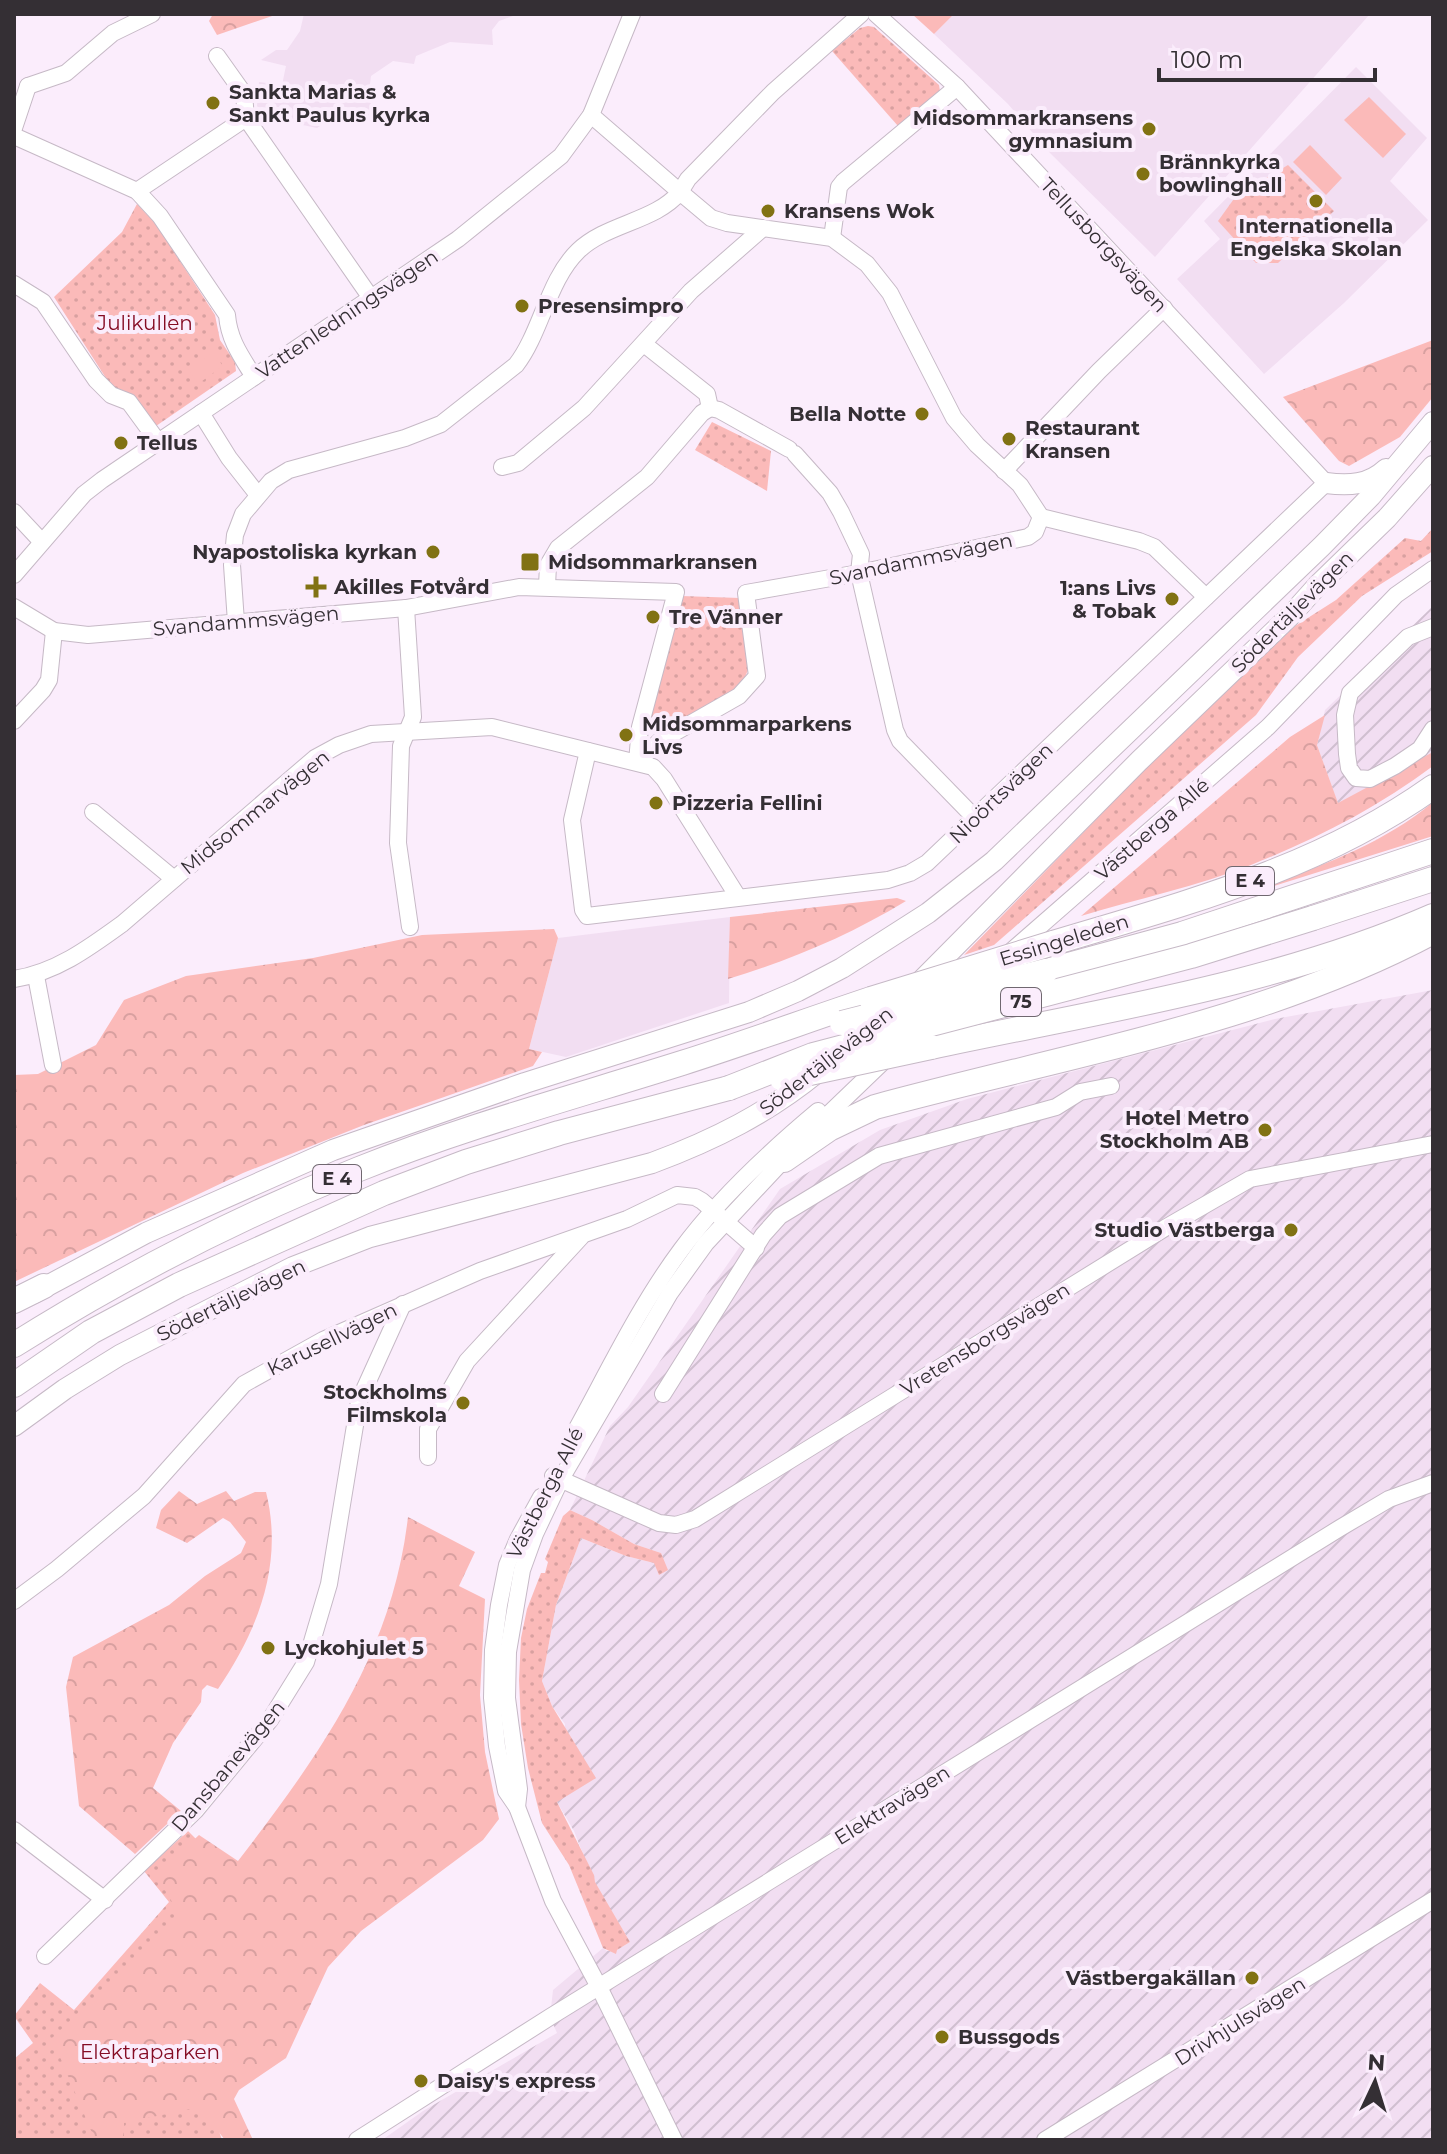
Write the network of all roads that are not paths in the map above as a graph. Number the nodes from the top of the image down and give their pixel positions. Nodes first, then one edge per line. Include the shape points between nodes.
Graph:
1 (152, 14) edge
2 (632, 14) edge
3 (861, 14) edge
4 (876, 14) edge
5 (217, 56) dead end
6 (21, 84) edge
7 (957, 87) junction
8 (591, 115) junction
9 (246, 118) junction
10 (14, 128) edge
11 (14, 136) edge
12 (137, 191) junction
13 (680, 192) junction
14 (763, 228) junction
15 (832, 238) junction
16 (14, 284) edge
17 (371, 298) junction
18 (1164, 308) junction
19 (644, 344) junction
20 (254, 377) junction
21 (710, 408) junction
22 (201, 413) junction
23 (1433, 422) edge
24 (1419, 440) junction
25 (159, 443) junction
26 (502, 467) dead end
27 (1004, 471) junction
28 (1431, 471) edge
29 (1326, 483) junction
30 (258, 495) junction
31 (14, 512) edge
32 (1041, 517) junction
33 (42, 542) junction
34 (1433, 569) edge
35 (859, 573) junction
36 (14, 575) edge
37 (547, 586) junction
38 (1206, 597) junction
39 (14, 607) edge
40 (406, 608) junction
41 (236, 622) junction
42 (1433, 627) edge
43 (54, 631) junction
44 (14, 721) edge
45 (1433, 729) edge
46 (409, 732) junction
47 (588, 751) junction
48 (637, 762) junction
49 (1433, 787) edge
50 (93, 812) dead end
51 (975, 818) junction
52 (1433, 851) edge
53 (174, 879) junction
54 (1433, 879) edge
55 (738, 897) junction
56 (1433, 916) edge
57 (410, 927) dead end
58 (1433, 932) edge
59 (36, 976) junction
60 (14, 979) edge
61 (682, 1063) junction
62 (53, 1065) dead end
63 (862, 1080) junction
64 (1111, 1086) dead end
65 (729, 1088) junction
66 (1433, 1144) edge
67 (784, 1160) junction
68 (719, 1217) junction
69 (582, 1236) junction
70 (756, 1248) junction
71 (44, 1286) joint
72 (14, 1304) edge
73 (403, 1304) junction
74 (14, 1345) edge
75 (14, 1385) edge
76 (663, 1394) dead end
77 (14, 1426) edge
78 (428, 1457) dead end
79 (556, 1477) junction
80 (1433, 1483) edge
81 (14, 1601) edge
82 (14, 1830) edge
83 (105, 1900) junction
84 (1433, 1900) edge
85 (45, 1956) dead end
86 (599, 1987) junction
87 (357, 2140) edge
88 (674, 2140) edge
89 (1045, 2140) edge

1 - 6 street via 113,33 66,73
2 - 8 street, Vattenledningsvägen
3 - 13 street via 773,92
4 - 7 street, Tellusborgsvägen
5 - 9 street via 244,94
6 - 10 street
7 - 15 street via 843,182
7 - 18 street, Tellusborgsvägen
8 - 13 street
8 - 17 street, Vattenledningsvägen via 561,156 529,184
9 - 12 street
9 - 17 street
11 - 12 street
12 - 20 street via 227,315 233,345
13 - 14 street via 711,218
13 - 30 street via 672,202 579,250 524,355 441,424 289,470
14 - 15 street
14 - 19 street via 691,291
15 - 27 street via 879,278 954,418
16 - 25 street via 43,302 96,380 111,395 129,402
17 - 20 street, Vattenledningsvägen
18 - 27 street
18 - 29 street, Tellusborgsvägen
19 - 21 street via 707,394
19 - 26 street via 584,408 518,463
20 - 22 street, Vattenledningsvägen
21 - 35 street via 792,452 830,493 861,554
21 - 37 street via 647,477 558,548 548,565
22 - 25 street, Vattenledningsvägen
22 - 30 street
23 - 24 main road, Södertäljevägen
24 - 29 main road via 1377,478 1345,486
24 - 71 main road, Södertäljevägen via 1322,546 994,861 887,941 749,1012 333,1150 146,1233
25 - 33 street, Vattenledningsvägen via 84,494
27 - 32 street
28 - 77 main road, Södertäljevägen via 891,1011 787,1097 720,1135 652,1163 370,1237 293,1267 120,1355
29 - 38 street, Nioörtsvägen
30 - 41 street via 235,535
31 - 33 street
32 - 35 street, Svandammsvägen via 1028,537
32 - 38 street via 1154,547
33 - 36 street, Vattenledningsvägen
34 - 63 street, Västberga Allé via 1396,595 1268,727
35 - 48 street, Svandammsvägen via 746,593 757,676 739,696 660,741
35 - 51 street via 900,741
37 - 40 street, Svandammsvägen via 505,588
37 - 48 street, Svandammsvägen via 676,592 640,727
38 - 51 street, Nioörtsvägen
39 - 43 street, Svandammsvägen
40 - 41 street, Svandammsvägen
40 - 46 street via 413,717
41 - 43 street, Svandammsvägen via 88,635
42 - 45 street via 1408,637 1350,693 1345,715 1349,768 1356,778 1377,776 1420,749
43 - 44 street via 49,680
46 - 47 street, Midsommarvägen via 492,727
46 - 53 street, Midsommarvägen via 371,734 327,751
46 - 57 street via 401,746 398,834
47 - 48 street, Midsommarvägen
47 - 55 street, Nioörtsvägen via 572,820 587,916
48 - 55 street, Midsommarvägen via 653,767 664,779
49 - 61 highway, Essingeleden / E 4, bridge via 1393,816 1276,872
50 - 53 street, Midsommarvägen
51 - 55 street, Nioörtsvägen via 910,873
52 - 61 highway, 75, bridge via 1182,934
53 - 59 street, Midsommarvägen via 94,944
54 - 65 highway, 75, bridge via 1191,956 813,1055
56 - 65 highway, E 4, bridge via 1322,958 1217,986
58 - 67 highway via 1395,953 1228,1015 875,1107 829,1129
59 - 60 street, Midsommarvägen
59 - 62 street
61 - 74 highway, E 4 via 360,1169 162,1258
63 - 67 street, Västberga Allé
63 - 68 street, Västberga Allé via 803,1124
64 - 70 street via 1080,1092 1056,1107 879,1156 780,1216
65 - 75 highway, Södertäljevägen / E 4 via 559,1133 384,1193 179,1285 91,1332
66 - 79 street, Vretensborgsvägen via 1250,1179 695,1519 659,1523
67 - 68 street, Västberga Allé
68 - 69 street, Karusellvägen via 695,1197 677,1195
68 - 70 street
68 - 79 street, Västberga Allé
69 - 73 street, Karusellvägen
69 - 78 street via 467,1361 428,1429
70 - 76 street
71 - 72 highway
73 - 81 street, Karusellvägen via 244,1384 144,1496
73 - 83 street, Dansbanevägen via 359,1401 329,1584 306,1662 270,1720 196,1810
79 - 86 street, Västberga Allé via 522,1570 507,1698 517,1807 553,1901
80 - 86 street, Elektravägen via 1389,1499 1340,1528
82 - 83 street
83 - 85 street, Dansbanevägen
84 - 89 street, Drivhjulsvägen
86 - 87 street, Elektravägen
86 - 88 street, Västberga Allé

